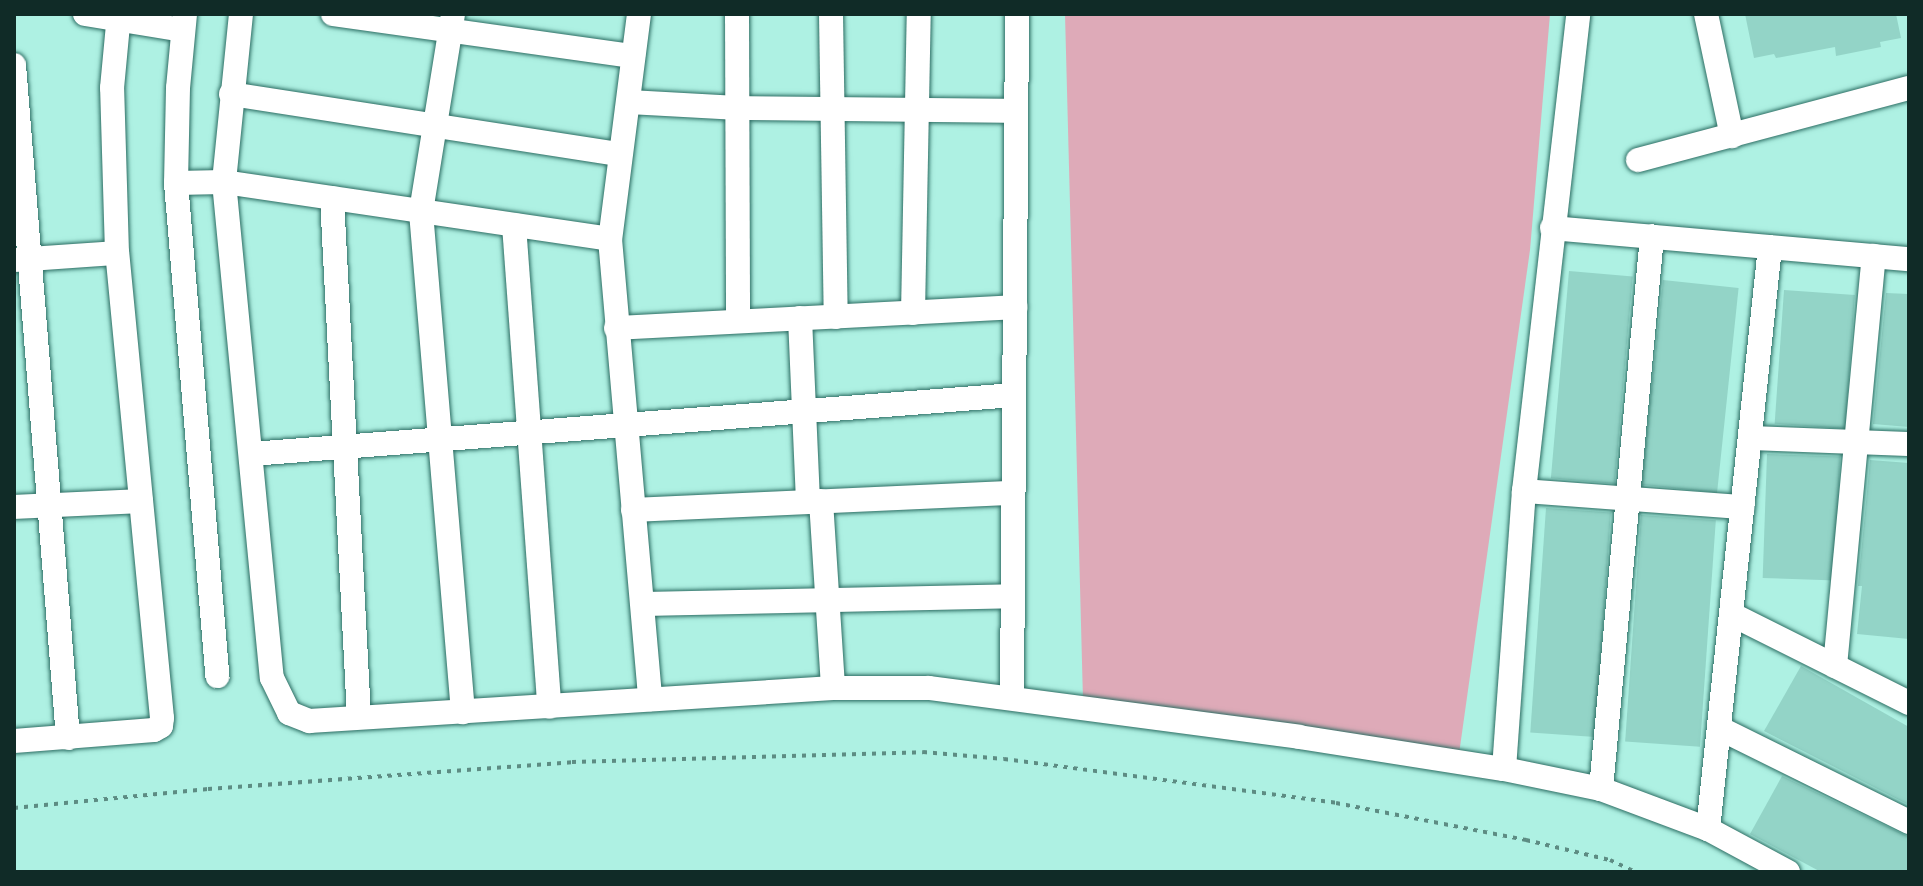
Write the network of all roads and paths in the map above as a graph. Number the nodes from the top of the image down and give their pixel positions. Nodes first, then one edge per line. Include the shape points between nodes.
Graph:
1 (85, 14) edge
2 (241, 14) edge
3 (333, 14) edge
4 (639, 14) edge
5 (737, 14) edge
6 (831, 14) edge
7 (919, 14) edge
8 (1017, 14) edge
9 (1578, 14) edge
10 (1706, 14) edge
11 (119, 16) edge
12 (184, 22) edge
13 (452, 22) edge
14 (633, 56) junction
15 (14, 65) edge
16 (1909, 88) edge
17 (231, 94) junction
18 (629, 102) junction
19 (737, 108) junction
20 (830, 108) junction
21 (917, 109) junction
22 (1016, 111) junction
23 (435, 127) junction
24 (1732, 136) junction
25 (620, 154) junction
26 (1638, 160) dead end
27 (224, 182) junction
28 (176, 183) junction
29 (332, 198) junction
30 (421, 212) junction
31 (514, 225) junction
32 (1552, 228) junction
33 (1652, 236) junction
34 (610, 239) junction
35 (1770, 247) junction
36 (117, 253) junction
37 (1874, 256) junction
38 (22, 259) edge
39 (1909, 259) edge
40 (1015, 307) junction
41 (913, 313) junction
42 (836, 317) junction
43 (800, 318) junction
44 (738, 321) junction
45 (616, 328) junction
46 (1014, 395) junction
47 (804, 412) junction
48 (628, 424) junction
49 (528, 432) junction
50 (1750, 438) junction
51 (440, 439) junction
52 (1856, 442) junction
53 (1909, 444) edge
54 (345, 446) junction
55 (251, 454) junction
56 (1524, 491) junction
57 (1013, 493) junction
58 (1628, 499) junction
59 (141, 501) junction
60 (814, 501) junction
61 (50, 505) junction
62 (14, 507) edge
63 (1742, 507) junction
64 (633, 510) junction
65 (1013, 596) junction
66 (828, 600) junction
67 (644, 604) junction
68 (1731, 614) junction
69 (1835, 666) junction
70 (217, 676) dead end
71 (833, 688) junction
72 (1012, 698) junction
73 (650, 699) junction
74 (1909, 703) edge
75 (549, 707) junction
76 (463, 712) junction
77 (359, 717) junction
78 (1719, 728) junction
79 (68, 738) junction
80 (14, 741) edge
81 (1504, 769) junction
82 (1601, 789) junction
83 (14, 808) edge
84 (1909, 822) edge
85 (1708, 829) junction
86 (1636, 872) edge
87 (1788, 872) edge

1 - 11 street
2 - 17 street
3 - 13 street
4 - 14 street
5 - 19 street
6 - 20 street
7 - 21 street
8 - 22 street
9 - 32 street
10 - 24 street
11 - 12 street
11 - 36 street via 112,88
12 - 28 street
13 - 14 street
13 - 23 street
14 - 18 street
15 - 38 street
16 - 24 street
17 - 23 street
17 - 27 street
18 - 19 street
18 - 25 street
19 - 20 street
19 - 44 street
20 - 21 street
20 - 42 street
21 - 22 street
21 - 41 street
22 - 40 street
23 - 25 street
23 - 30 street
24 - 26 street
25 - 34 street
27 - 28 street
27 - 29 street
27 - 55 street
28 - 70 street
29 - 30 street
29 - 54 street
30 - 31 street
30 - 51 street
31 - 34 street
31 - 49 street
32 - 33 street
32 - 56 street
33 - 35 street
33 - 58 street
34 - 45 street
35 - 37 street
35 - 50 street
36 - 38 street
36 - 59 street
37 - 39 street
37 - 52 street
38 - 61 street
40 - 41 street
40 - 46 street
41 - 42 street
42 - 43 street
43 - 44 street
43 - 47 street
44 - 45 street
45 - 48 street
46 - 47 street
46 - 57 street
47 - 48 street
47 - 60 street
48 - 49 street
48 - 64 street
49 - 51 street
49 - 75 street
50 - 52 street
50 - 63 street
51 - 54 street
51 - 76 street
52 - 53 street
52 - 69 street
54 - 55 street
54 - 77 street
55 - 77 street via 272,678 281,701 289,713 309,721
56 - 58 street
56 - 81 street
57 - 60 street
57 - 65 street
58 - 63 street
58 - 82 street
59 - 61 street
59 - 79 street via 161,726
60 - 64 street
60 - 66 street
61 - 62 street
61 - 79 street
63 - 68 street
64 - 67 street
65 - 66 street
65 - 72 street
66 - 67 street
66 - 71 street
67 - 73 street
68 - 69 street
68 - 78 street
69 - 74 street
71 - 72 street via 929,688
71 - 73 street
72 - 81 street
73 - 75 street
75 - 76 street
76 - 77 street
78 - 84 street
78 - 85 street
79 - 80 street
81 - 82 street
82 - 85 street
83 - 86 path via 572,762 923,752 1336,803 1526,840 1610,860
85 - 87 street

